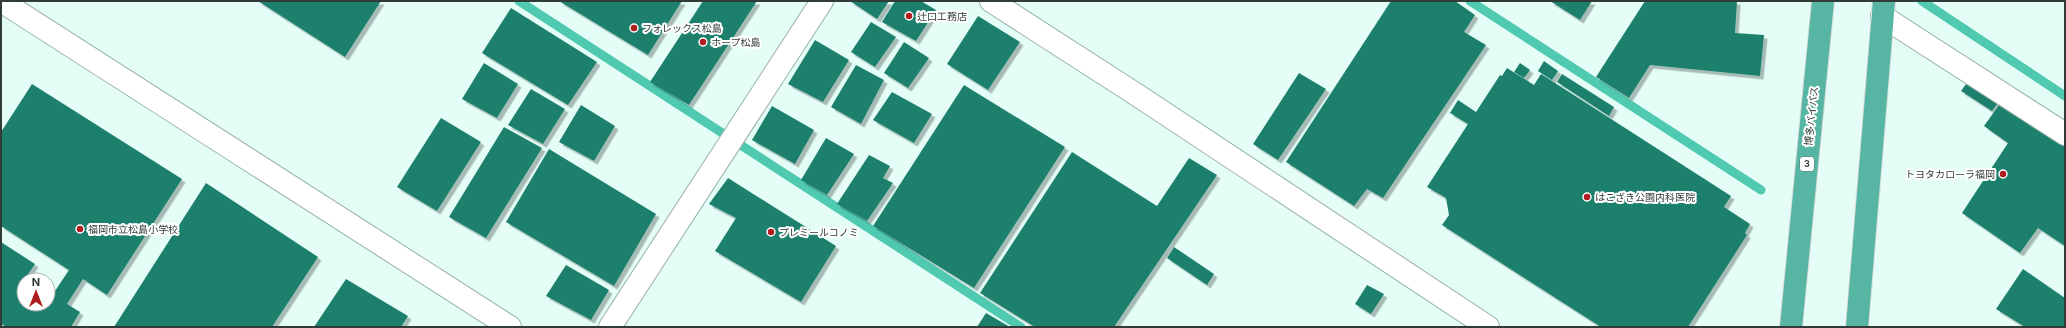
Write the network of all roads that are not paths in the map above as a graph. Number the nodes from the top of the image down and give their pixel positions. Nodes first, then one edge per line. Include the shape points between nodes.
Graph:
1 (1, 1) edge
2 (822, 1) edge
3 (991, 1) edge
4 (1823, 1) edge
5 (1883, 8) edge
6 (2065, 134) edge
7 (510, 327) edge
8 (610, 327) edge
9 (1488, 327) edge
10 (1790, 327) edge
11 (1857, 327) edge

1 - 7 street
2 - 8 street
3 - 9 street
4 - 10 highway, 博多バイパス / 3
5 - 6 street
5 - 11 highway

